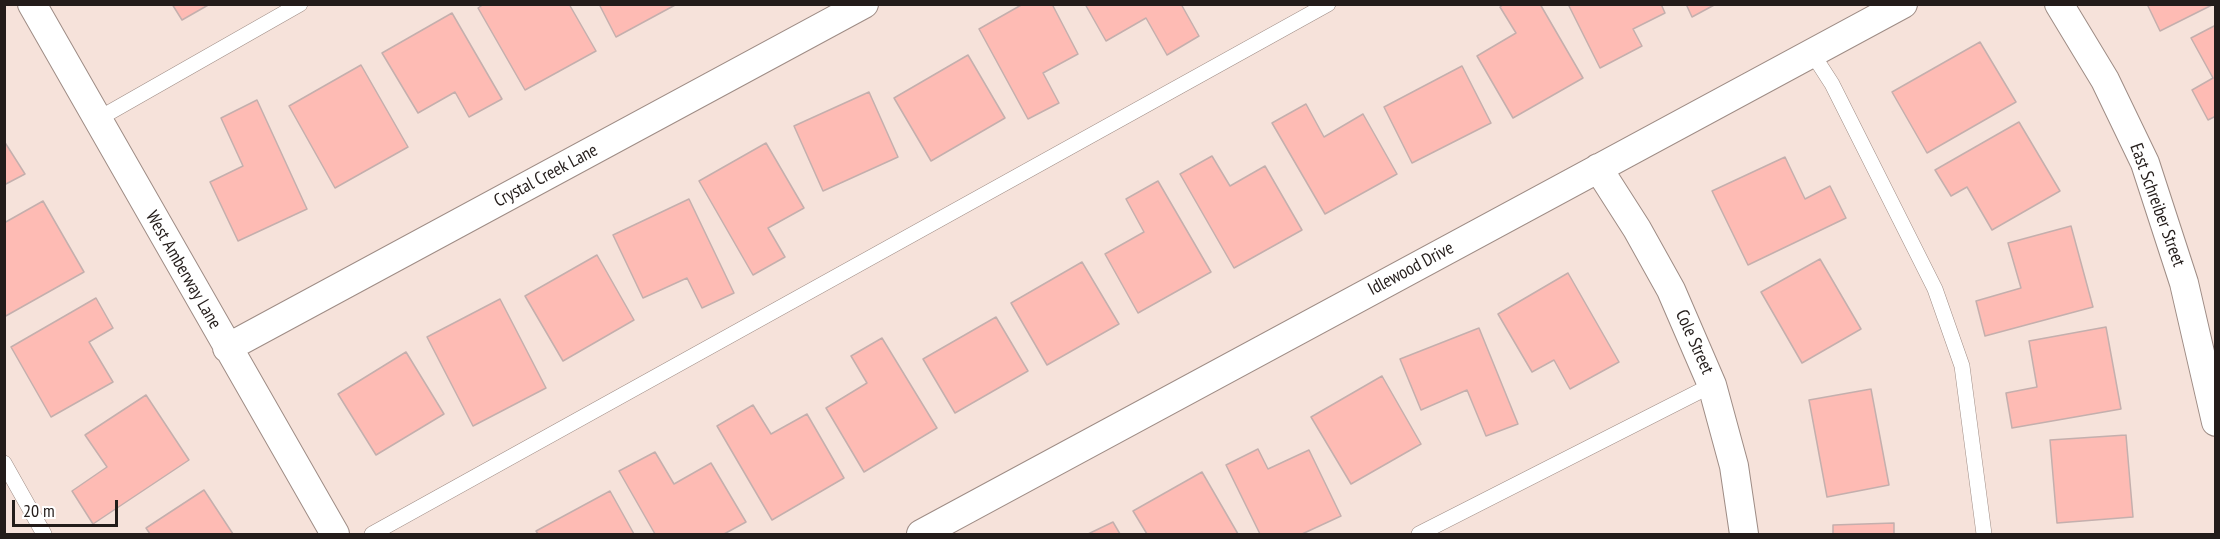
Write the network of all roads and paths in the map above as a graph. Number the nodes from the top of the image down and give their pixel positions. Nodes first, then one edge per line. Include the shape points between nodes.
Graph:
1 (33, 4) edge
2 (300, 4) edge
3 (864, 4) edge
4 (1328, 4) edge
5 (1902, 4) edge
6 (2059, 4) edge
7 (1812, 53) junction
8 (98, 119) junction
9 (1598, 168) junction
10 (227, 348) junction
11 (1712, 385) junction
12 (2216, 422) edge
13 (4, 463) edge
14 (44, 534) edge
15 (335, 534) edge
16 (372, 534) edge
17 (921, 534) edge
18 (1419, 534) edge
19 (1744, 534) edge
20 (1984, 534) edge

1 - 8 street, West Amberway Lane
2 - 8 lane
3 - 10 street, Crystal Creek Lane
4 - 16 lane
5 - 7 street, Idlewood Drive
6 - 12 street, East Schreiber Street via 2105,80 2145,163 2184,283
7 - 9 street, Idlewood Drive
7 - 20 lane via 1833,84 1935,289 1962,366
8 - 10 street, West Amberway Lane
9 - 11 street, Cole Street via 1671,290
9 - 17 street, Idlewood Drive
10 - 15 street, West Amberway Lane
11 - 18 lane
11 - 19 street, Cole Street via 1734,466
13 - 14 lane

